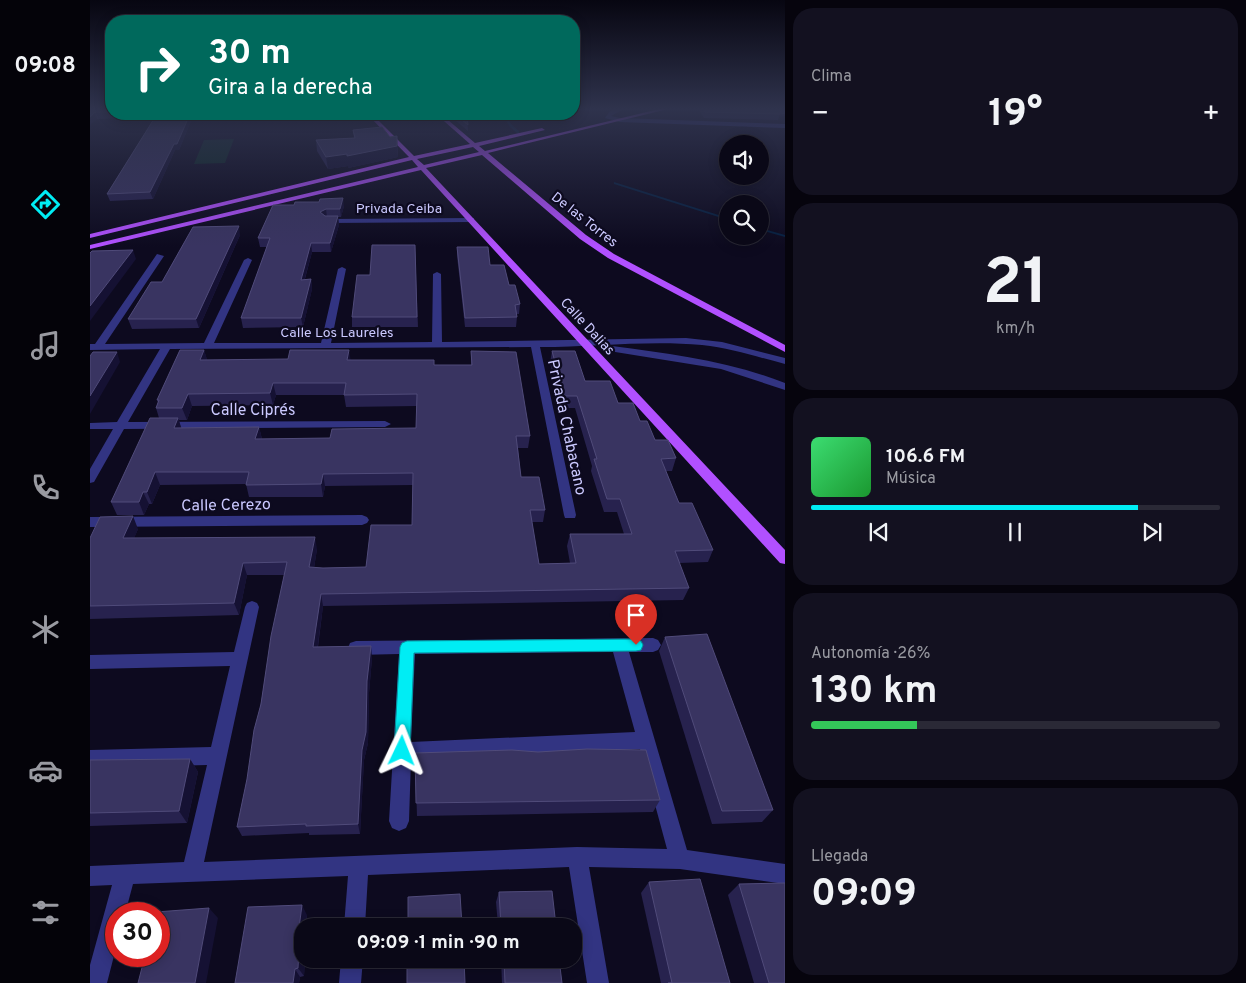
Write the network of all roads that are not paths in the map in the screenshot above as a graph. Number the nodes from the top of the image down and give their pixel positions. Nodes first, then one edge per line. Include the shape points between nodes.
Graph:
1 (411, 155) edge
2 (428, 155) edge
3 (473, 155) edge
4 (488, 155) edge
5 (414, 158) junction
6 (422, 167) junction
7 (207, 208) junction
8 (220, 217) junction
9 (471, 220) junction
10 (328, 221) edge
11 (90, 236) edge
12 (90, 248) edge
13 (160, 256) dead end
14 (248, 260) dead end
15 (342, 269) dead end
16 (437, 274) dead end
17 (585, 344) junction
18 (437, 345) junction
19 (535, 345) junction
20 (167, 346) junction
21 (208, 346) junction
22 (325, 346) junction
23 (94, 347) edge
24 (785, 350) edge
25 (785, 361) edge
26 (785, 387) edge
27 (384, 424) dead end
28 (90, 426) edge
29 (121, 426) junction
30 (90, 480) edge
31 (570, 515) dead end
32 (362, 520) dead end
33 (90, 522) edge
34 (785, 560) edge
35 (252, 607) dead end
36 (654, 645) dead end
37 (619, 646) junction
38 (407, 647) junction
39 (341, 648) edge
40 (240, 659) junction
41 (90, 662) edge
42 (646, 740) junction
43 (402, 751) junction
44 (218, 756) junction
45 (90, 759) edge
46 (399, 821) dead end
47 (577, 857) junction
48 (680, 859) junction
49 (360, 867) junction
50 (191, 873) junction
51 (785, 874) edge
52 (90, 876) edge
53 (126, 876) junction
54 (355, 918) edge
55 (351, 968) edge
56 (96, 983) edge
57 (350, 983) edge
58 (598, 983) edge

1 - 5 main road, Calle Dalias
2 - 5 main road
3 - 6 main road
4 - 24 main road, De las Torres via 582,237
5 - 6 main road, Calle Dalias
5 - 7 main road
6 - 8 main road
6 - 9 main road, Calle Dalias
7 - 8 main road
7 - 11 main road
8 - 12 main road
9 - 10 street, Privada Ceiba
9 - 17 main road, Calle Dalias
13 - 23 street
14 - 21 street
15 - 22 street
16 - 18 street
17 - 19 street, Calle Los Laureles
17 - 25 street via 660,340 703,342
17 - 26 street via 741,372
17 - 34 main road, Calle Dalias
18 - 19 street, Calle Los Laureles
18 - 22 street, Calle Los Laureles
19 - 31 street, Privada Chabacano
20 - 21 street, Calle Los Laureles
20 - 23 street, Calle Los Laureles
20 - 29 street
21 - 22 street, Calle Los Laureles
27 - 29 street, Calle Ciprés
28 - 29 street, Calle Ciprés
29 - 30 street
32 - 33 street, Calle Cerezo
35 - 40 street
36 - 37 street
37 - 38 street
37 - 42 street
38 - 39 street
38 - 43 street
40 - 41 street
40 - 44 street
42 - 43 street
42 - 48 street
43 - 46 street
44 - 45 street
44 - 50 street
47 - 48 street
47 - 49 street
47 - 58 street
48 - 51 street
49 - 50 street
49 - 54 street
50 - 53 street
52 - 53 street
53 - 56 street
55 - 57 street

